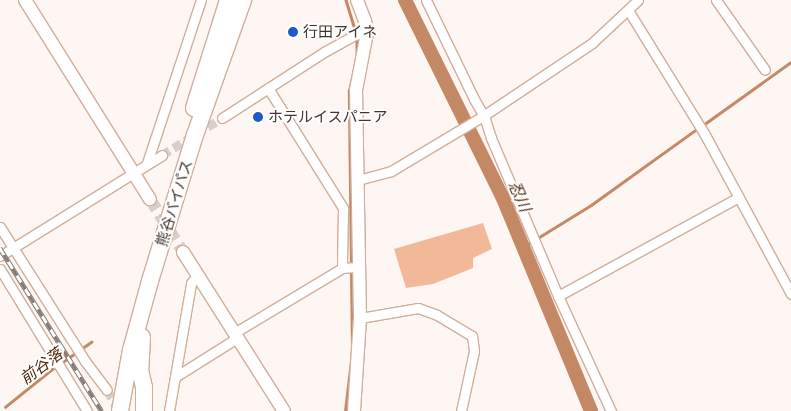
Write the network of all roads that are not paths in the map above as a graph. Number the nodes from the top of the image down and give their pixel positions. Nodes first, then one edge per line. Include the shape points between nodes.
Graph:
1 (25, 0) edge
2 (201, 0) edge
3 (228, 0) edge
4 (242, 0) edge
5 (357, 0) edge
6 (426, 0) edge
7 (638, 0) edge
8 (716, 0) edge
9 (628, 10) junction
10 (362, 33) junction
11 (765, 70) dead end
12 (268, 88) junction
13 (482, 117) junction
14 (222, 118) tunnel mouth
15 (162, 155) tunnel mouth
16 (147, 164) junction
17 (134, 173) junction
18 (358, 180) junction
19 (739, 197) junction
20 (150, 199) tunnel mouth
21 (0, 227) edge
22 (13, 248) junction
23 (184, 252) tunnel mouth
24 (0, 256) edge
25 (350, 267) junction
26 (0, 270) edge
27 (198, 275) junction
28 (150, 281) junction
29 (791, 294) edge
30 (558, 296) junction
31 (360, 318) junction
32 (236, 336) junction
33 (175, 377) junction
34 (112, 404) edge
35 (87, 411) edge
36 (144, 411) edge
37 (169, 411) edge
38 (284, 411) edge
39 (354, 411) edge
40 (461, 411) edge
41 (611, 411) edge

1 - 17 street
2 - 16 street
3 - 34 highway, 熊谷バイパス via 128,321
4 - 28 highway, 熊谷バイパス via 195,135
5 - 10 street via 366,21
6 - 13 street
7 - 9 street
8 - 11 street
9 - 13 street via 592,43
9 - 19 street via 703,131
10 - 12 street via 324,52
10 - 18 street via 356,90
12 - 14 street
12 - 25 street via 343,208
13 - 18 street via 391,171
13 - 30 street
15 - 16 street
16 - 17 street
17 - 20 street
17 - 22 street
18 - 25 street
19 - 29 street
19 - 30 street
21 - 22 street
22 - 24 street
22 - 34 street
23 - 27 street
25 - 31 street
25 - 32 street
26 - 35 street
27 - 32 street
27 - 33 street via 190,284
28 - 34 highway, 熊谷バイパス
28 - 36 highway via 140,353
30 - 41 street
31 - 39 street
31 - 40 street via 418,308 438,314 472,336 474,351
32 - 33 street
32 - 38 street
33 - 37 street

